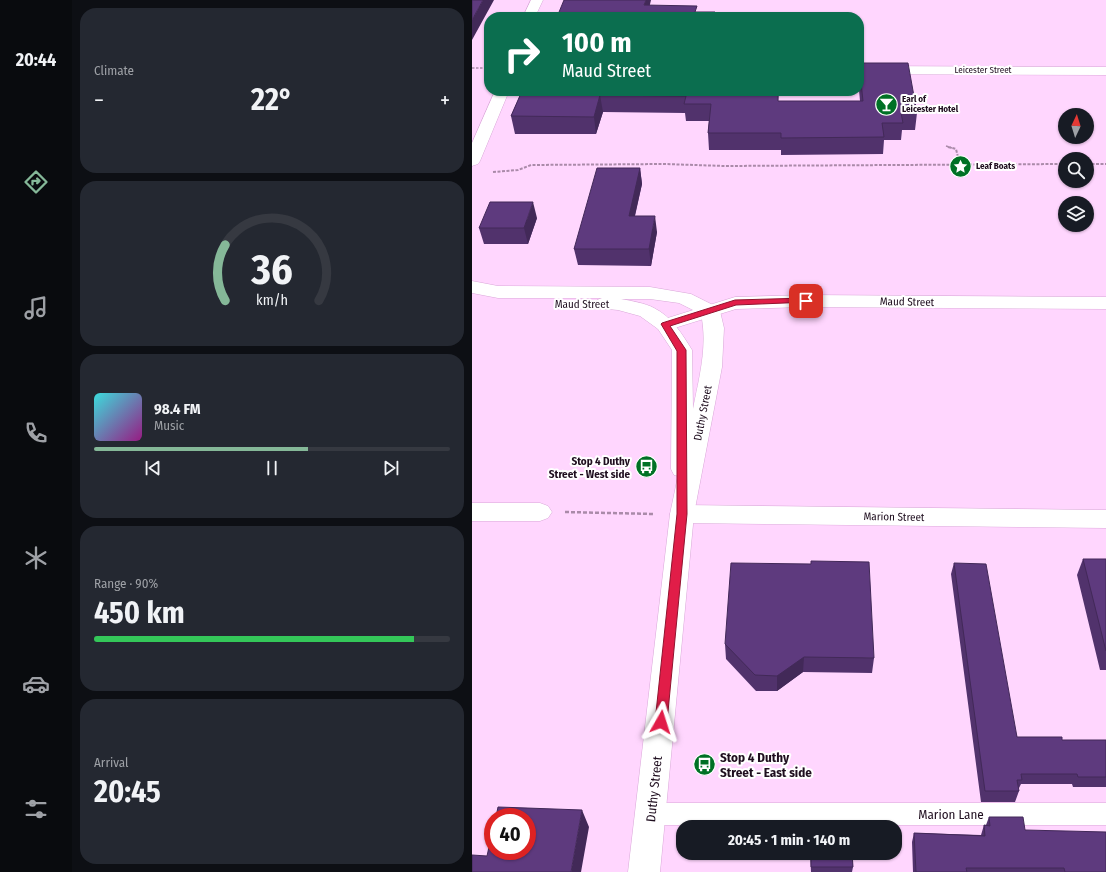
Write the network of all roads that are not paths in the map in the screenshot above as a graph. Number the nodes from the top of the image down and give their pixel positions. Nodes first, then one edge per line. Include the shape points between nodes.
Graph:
1 (538, 0) edge
2 (532, 12) edge
3 (864, 70) edge
4 (1106, 71) edge
5 (500, 96) edge
6 (472, 162) edge
7 (472, 287) edge
8 (472, 303) edge
9 (1106, 303) edge
10 (710, 311) junction
11 (665, 324) junction
12 (472, 512) edge
13 (540, 512) road end
14 (682, 514) junction
15 (1106, 519) edge
16 (651, 814) junction
17 (1106, 814) edge
18 (644, 872) edge

1 - 2 street
3 - 4 street, Leicester Street
5 - 6 street
7 - 10 street, Maud Street via 498,292 650,293 684,298
8 - 11 street, Maud Street via 619,304 647,312
9 - 10 street, Maud Street via 806,301 735,303
10 - 11 street, Maud Street
10 - 14 street, Duthy Street via 714,328 712,367
11 - 14 street, Duthy Street via 682,350
12 - 13 street
14 - 15 street, Marion Street
14 - 16 street, Duthy Street
16 - 17 lane, Marion Lane
16 - 18 street, Duthy Street

